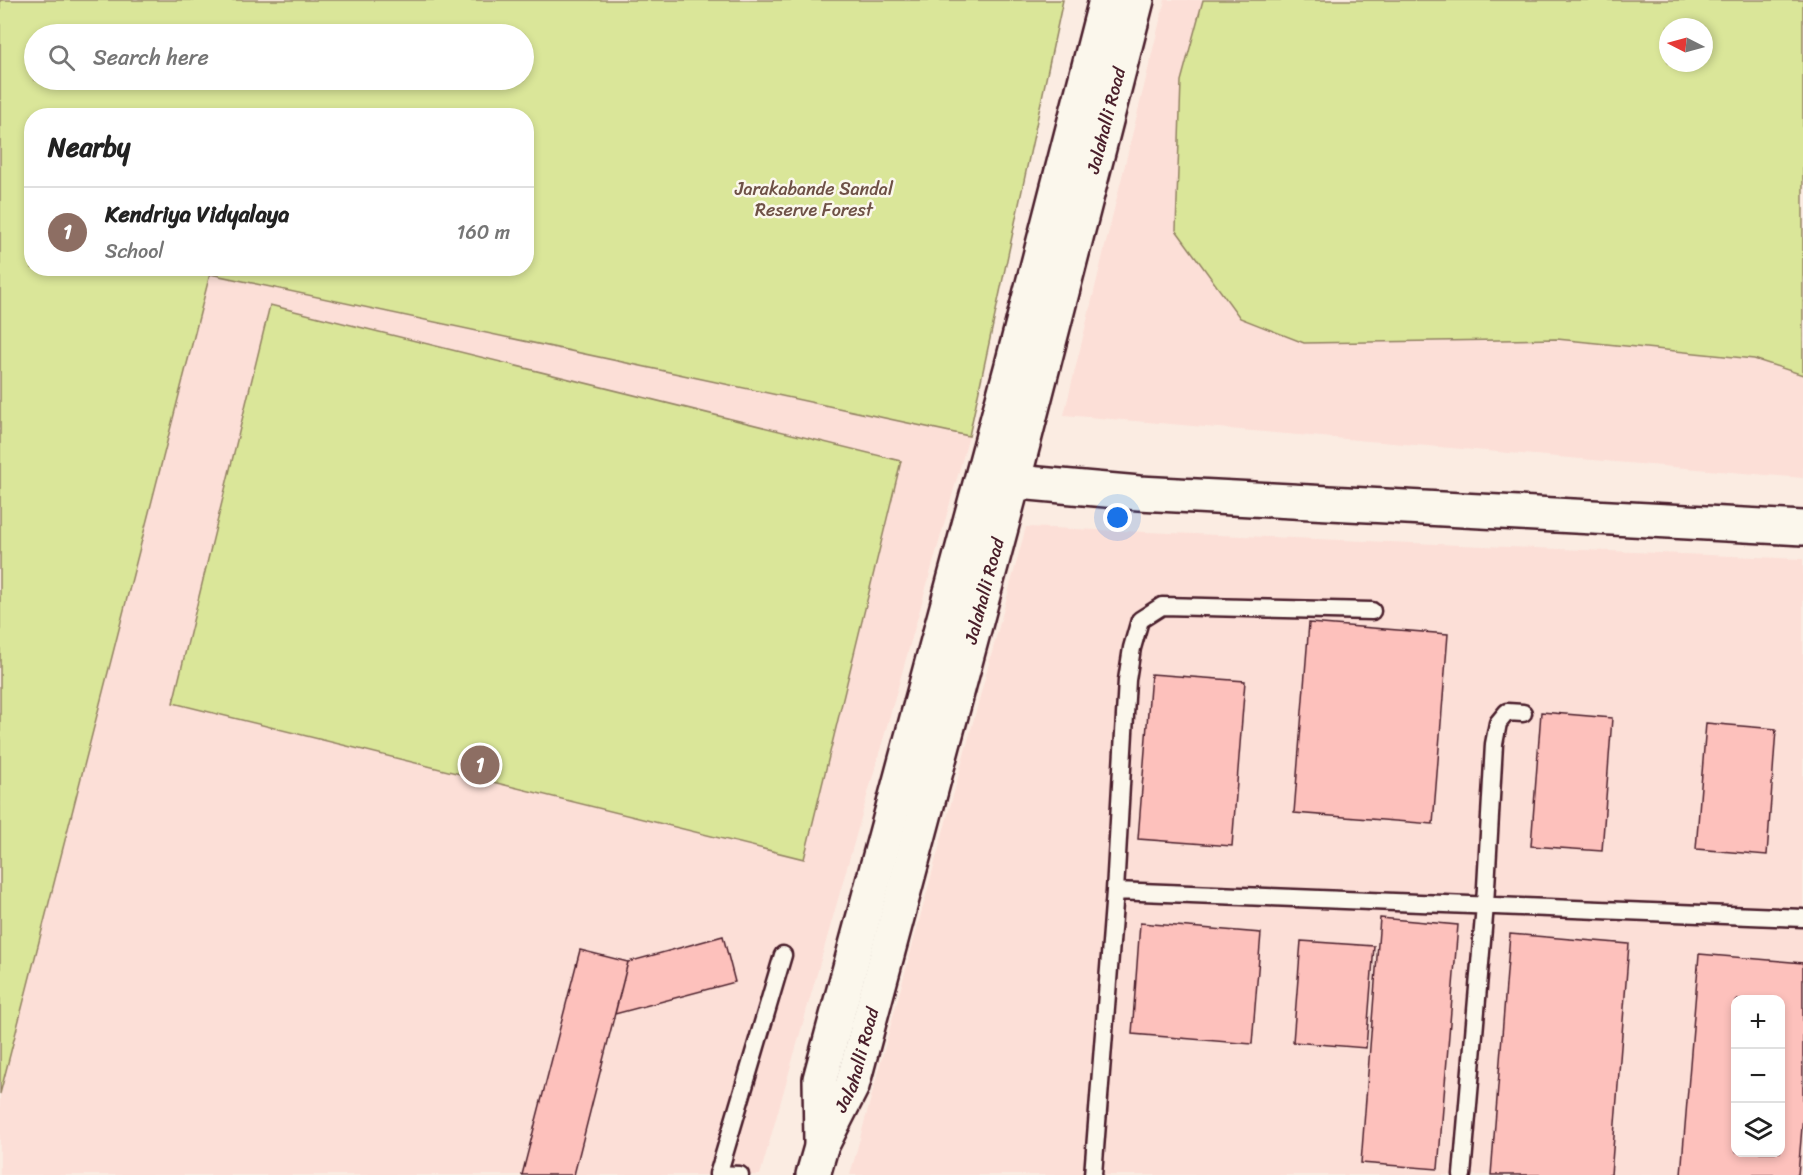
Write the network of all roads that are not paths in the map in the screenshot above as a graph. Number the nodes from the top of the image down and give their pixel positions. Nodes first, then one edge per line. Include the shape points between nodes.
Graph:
1 (1106, 0) edge
2 (1137, 0) edge
3 (997, 481) junction
4 (1803, 528) edge
5 (1372, 611) dead end
6 (1523, 712) dead end
7 (1115, 891) junction
8 (1485, 905) junction
9 (1803, 918) edge
10 (783, 955) dead end
11 (817, 1161) edge
12 (718, 1174) edge
13 (740, 1175) edge
14 (1093, 1175) edge
15 (1462, 1175) edge

1 - 3 main road
2 - 3 main road, Jalahalli Road
3 - 4 main road via 1139,493
3 - 11 main road, Jalahalli Road via 852,1086
5 - 7 lane via 1162,606 1140,620 1127,680
6 - 8 lane via 1507,712 1498,723
7 - 8 lane
7 - 14 lane
8 - 9 lane
8 - 15 lane
10 - 12 lane
12 - 13 lane

